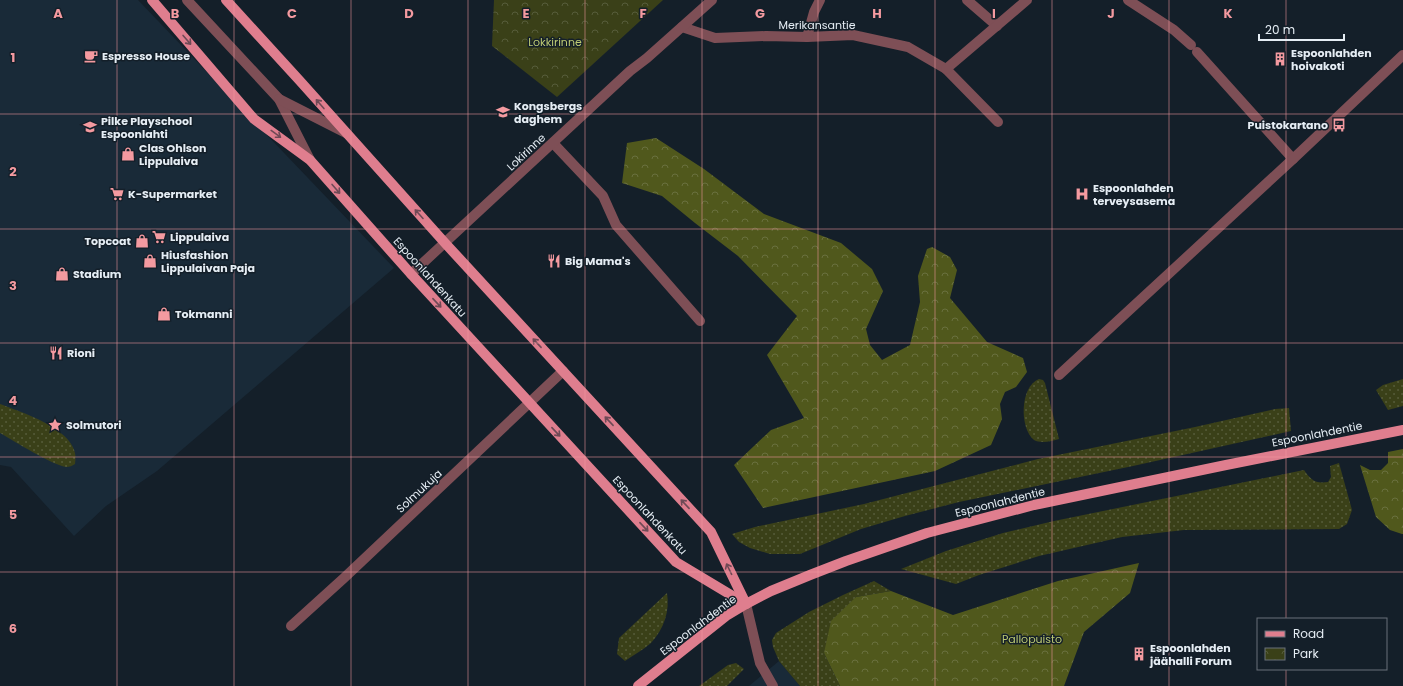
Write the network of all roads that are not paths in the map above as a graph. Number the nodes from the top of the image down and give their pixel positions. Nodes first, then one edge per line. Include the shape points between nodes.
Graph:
1 (152, 0) edge
2 (187, 0) edge
3 (226, 0) edge
4 (712, 0) edge
5 (820, 0) edge
6 (967, 0) edge
7 (1027, 0) edge
8 (1128, 0) edge
9 (997, 26) junction
10 (682, 27) junction
11 (807, 37) junction
12 (1403, 55) edge
13 (946, 69) junction
14 (279, 99) junction
15 (998, 122) dead end
16 (346, 133) junction
17 (554, 143) junction
18 (1293, 159) junction
19 (310, 160) junction
20 (445, 243) junction
21 (411, 274) junction
22 (700, 321) dead end
23 (563, 371) junction
24 (1059, 375) dead end
25 (530, 403) junction
26 (1403, 430) edge
27 (746, 604) junction
28 (291, 626) dead end
29 (638, 686) edge
30 (773, 686) edge

1 -> 19 main road, Espoonlahdenkatu via 254,119
2 - 14 street
16 -> 3 main road
4 - 10 street, Lokirinne
5 - 11 street
6 - 9 street
7 - 9 street
8 - 18 street via 1174,30 1194,48
9 - 13 street
10 - 11 street, Merikansantie via 715,38
10 - 17 street, Lokirinne via 630,71
11 - 13 street, Merikansantie via 853,35 908,47
12 - 18 street
13 - 15 street, Merikansantie
14 - 16 street
14 - 19 street
20 -> 16 main road
17 - 20 street, Lokirinne
17 - 22 street via 603,196 616,225
18 - 24 street
19 -> 21 main road, Espoonlahdenkatu
20 - 21 street, Lokirinne
23 -> 20 main road
21 -> 25 main road, Espoonlahdenkatu
23 - 25 street, Solmukuja
27 -> 23 main road via 712,532
25 -> 27 main road, Espoonlahdenkatu via 676,562
25 - 28 street, Solmukuja
26 - 27 main road, Espoonlahdentie via 1034,505 927,533 817,572
27 - 29 main road, Espoonlahdentie via 726,616
27 - 30 street via 760,663

